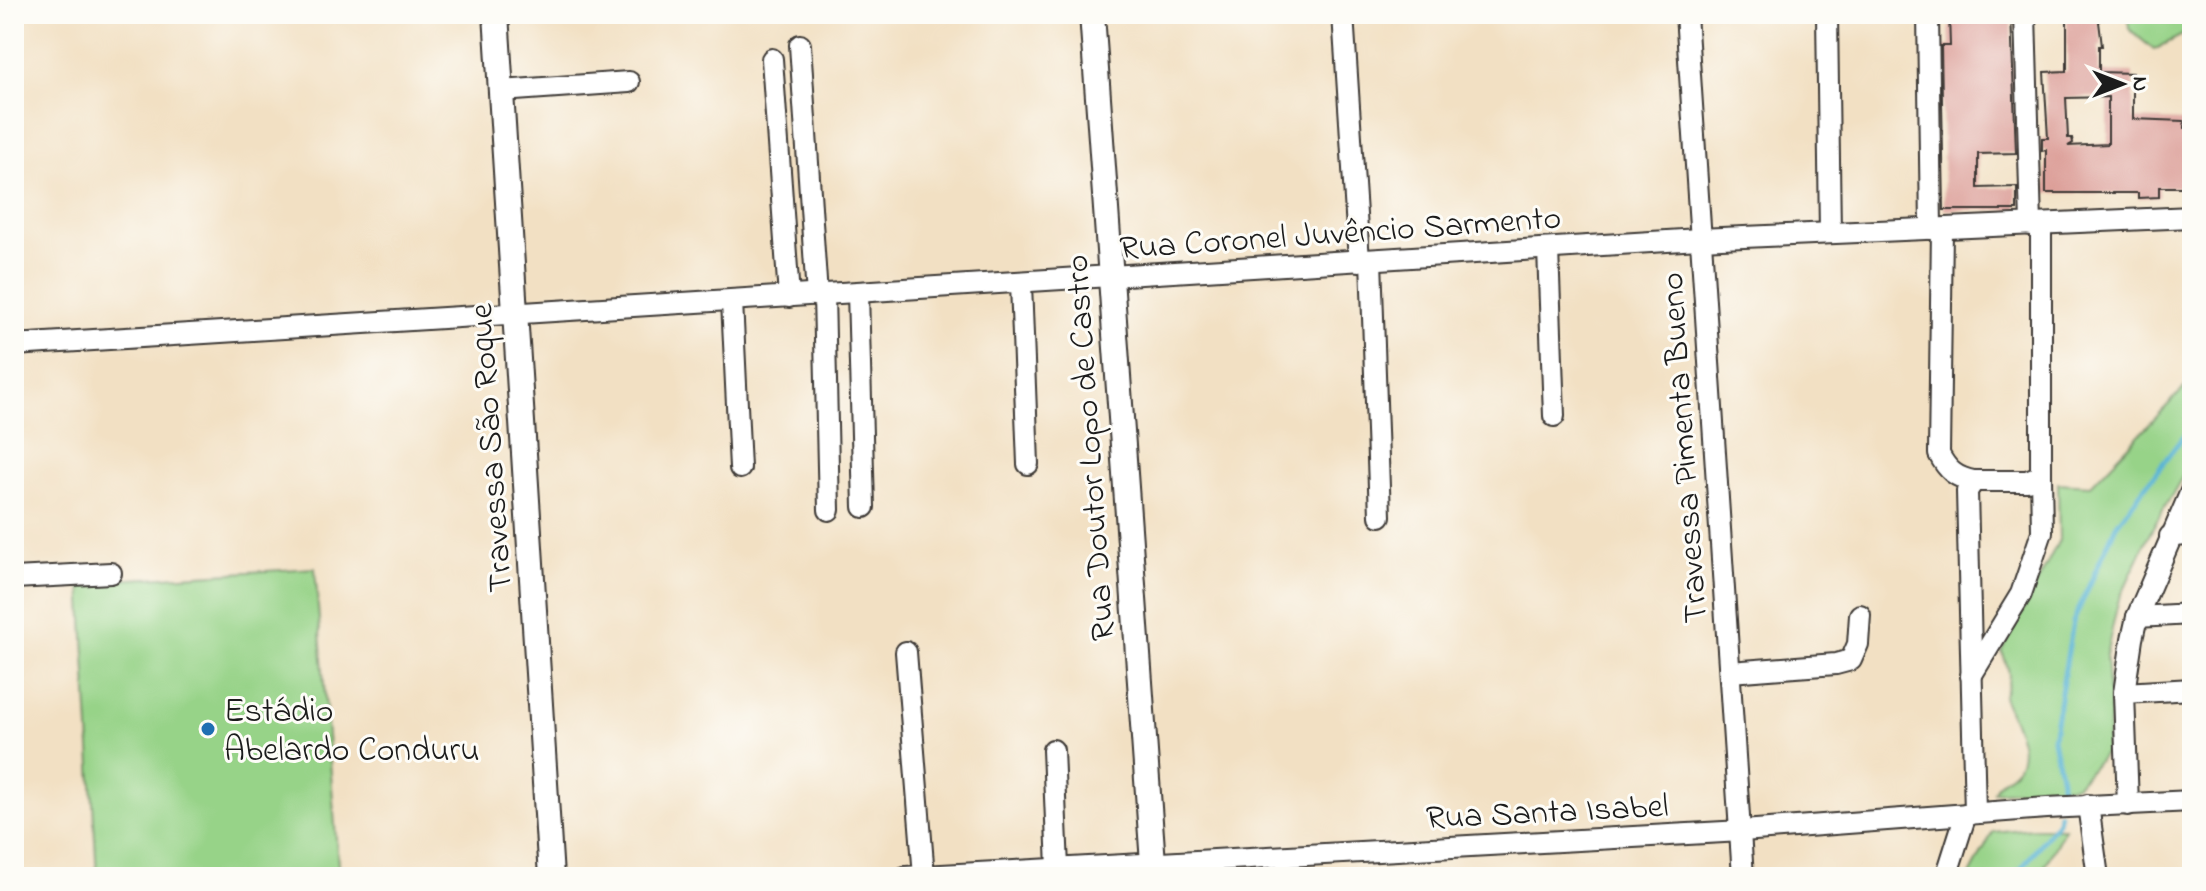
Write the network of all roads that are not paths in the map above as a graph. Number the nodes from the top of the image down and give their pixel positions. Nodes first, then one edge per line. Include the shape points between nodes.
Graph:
1 (496, 14) edge
2 (1092, 14) edge
3 (1343, 14) edge
4 (1686, 14) edge
5 (1827, 14) edge
6 (1928, 14) edge
7 (2025, 14) edge
8 (800, 45) dead end
9 (772, 59) dead end
10 (629, 82) dead end
11 (501, 91) junction
12 (2192, 217) edge
13 (2036, 225) junction
14 (1937, 229) junction
15 (1830, 233) junction
16 (1699, 239) junction
17 (1548, 249) junction
18 (1365, 260) junction
19 (1109, 278) junction
20 (1021, 284) junction
21 (858, 293) junction
22 (820, 296) junction
23 (789, 297) junction
24 (732, 301) junction
25 (515, 313) junction
26 (14, 345) edge
27 (1554, 416) dead end
28 (1028, 464) dead end
29 (740, 468) dead end
30 (2041, 475) junction
31 (1974, 481) junction
32 (2192, 489) edge
33 (864, 507) dead end
34 (829, 510) dead end
35 (1380, 516) dead end
36 (2192, 535) edge
37 (2170, 536) junction
38 (111, 573) dead end
39 (14, 578) edge
40 (2192, 614) edge
41 (1860, 615) dead end
42 (2137, 617) junction
43 (906, 652) dead end
44 (1730, 672) junction
45 (1971, 676) junction
46 (2192, 689) edge
47 (2124, 693) junction
48 (1053, 750) dead end
49 (2192, 801) edge
50 (2128, 805) junction
51 (2080, 806) junction
52 (1970, 814) junction
53 (1742, 831) junction
54 (1058, 868) junction
55 (1153, 870) edge
56 (2097, 870) edge
57 (924, 876) edge
58 (551, 877) edge
59 (905, 877) edge
60 (1743, 877) edge
61 (1946, 877) edge
62 (2079, 877) edge

1 - 11 main road, Travessa São Roque
2 - 19 main road, Rua Doutor Lopo de Castro
3 - 18 street
4 - 16 street, Travessa Pimenta Bueno
5 - 15 street
6 - 14 street
7 - 13 street
8 - 22 street
9 - 23 street
10 - 11 street
11 - 25 main road, Travessa São Roque
12 - 13 street, Rua Coronel Juvêncio Sarmento
13 - 14 street, Rua Coronel Juvêncio Sarmento
13 - 30 street
14 - 15 street, Rua Coronel Juvêncio Sarmento
14 - 31 street via 1939,454 1947,470
15 - 16 street, Rua Coronel Juvêncio Sarmento
16 - 17 street, Rua Coronel Juvêncio Sarmento
16 - 44 street, Travessa Pimenta Bueno
17 - 18 street, Rua Coronel Juvêncio Sarmento
17 - 27 street
18 - 19 street, Rua Coronel Juvêncio Sarmento
18 - 35 street
19 - 20 street, Rua Coronel Juvêncio Sarmento
19 - 55 main road, Rua Doutor Lopo de Castro
20 - 21 street, Rua Coronel Juvêncio Sarmento
20 - 28 street
21 - 22 street, Rua Coronel Juvêncio Sarmento
21 - 33 street
22 - 23 street, Rua Coronel Juvêncio Sarmento
22 - 34 street
23 - 24 street, Rua Coronel Juvêncio Sarmento
24 - 25 street, Rua Coronel Juvêncio Sarmento
24 - 29 street
25 - 26 street, Rua Coronel Juvêncio Sarmento
25 - 58 main road, Travessa São Roque
30 - 31 street via 2027,481
30 - 45 street via 2042,532 2021,594
31 - 45 street via 1967,501
32 - 37 street
36 - 37 street
37 - 42 street
38 - 39 street
40 - 42 street
41 - 44 street via 1851,660
42 - 47 street
43 - 57 street
44 - 53 street, Travessa Pimenta Bueno
45 - 52 street
46 - 47 street
47 - 50 street
48 - 54 street
49 - 50 street, Rua Santa Isabel
50 - 51 street, Rua Santa Isabel
51 - 52 street, Rua Santa Isabel
51 - 56 street
52 - 53 street, Rua Santa Isabel
52 - 61 street
53 - 55 street, Rua Santa Isabel
53 - 60 street, Travessa Pimenta Bueno
54 - 55 street, Rua Santa Isabel
54 - 57 street, Rua Santa Isabel
56 - 62 street
57 - 59 street, Rua Santa Isabel

